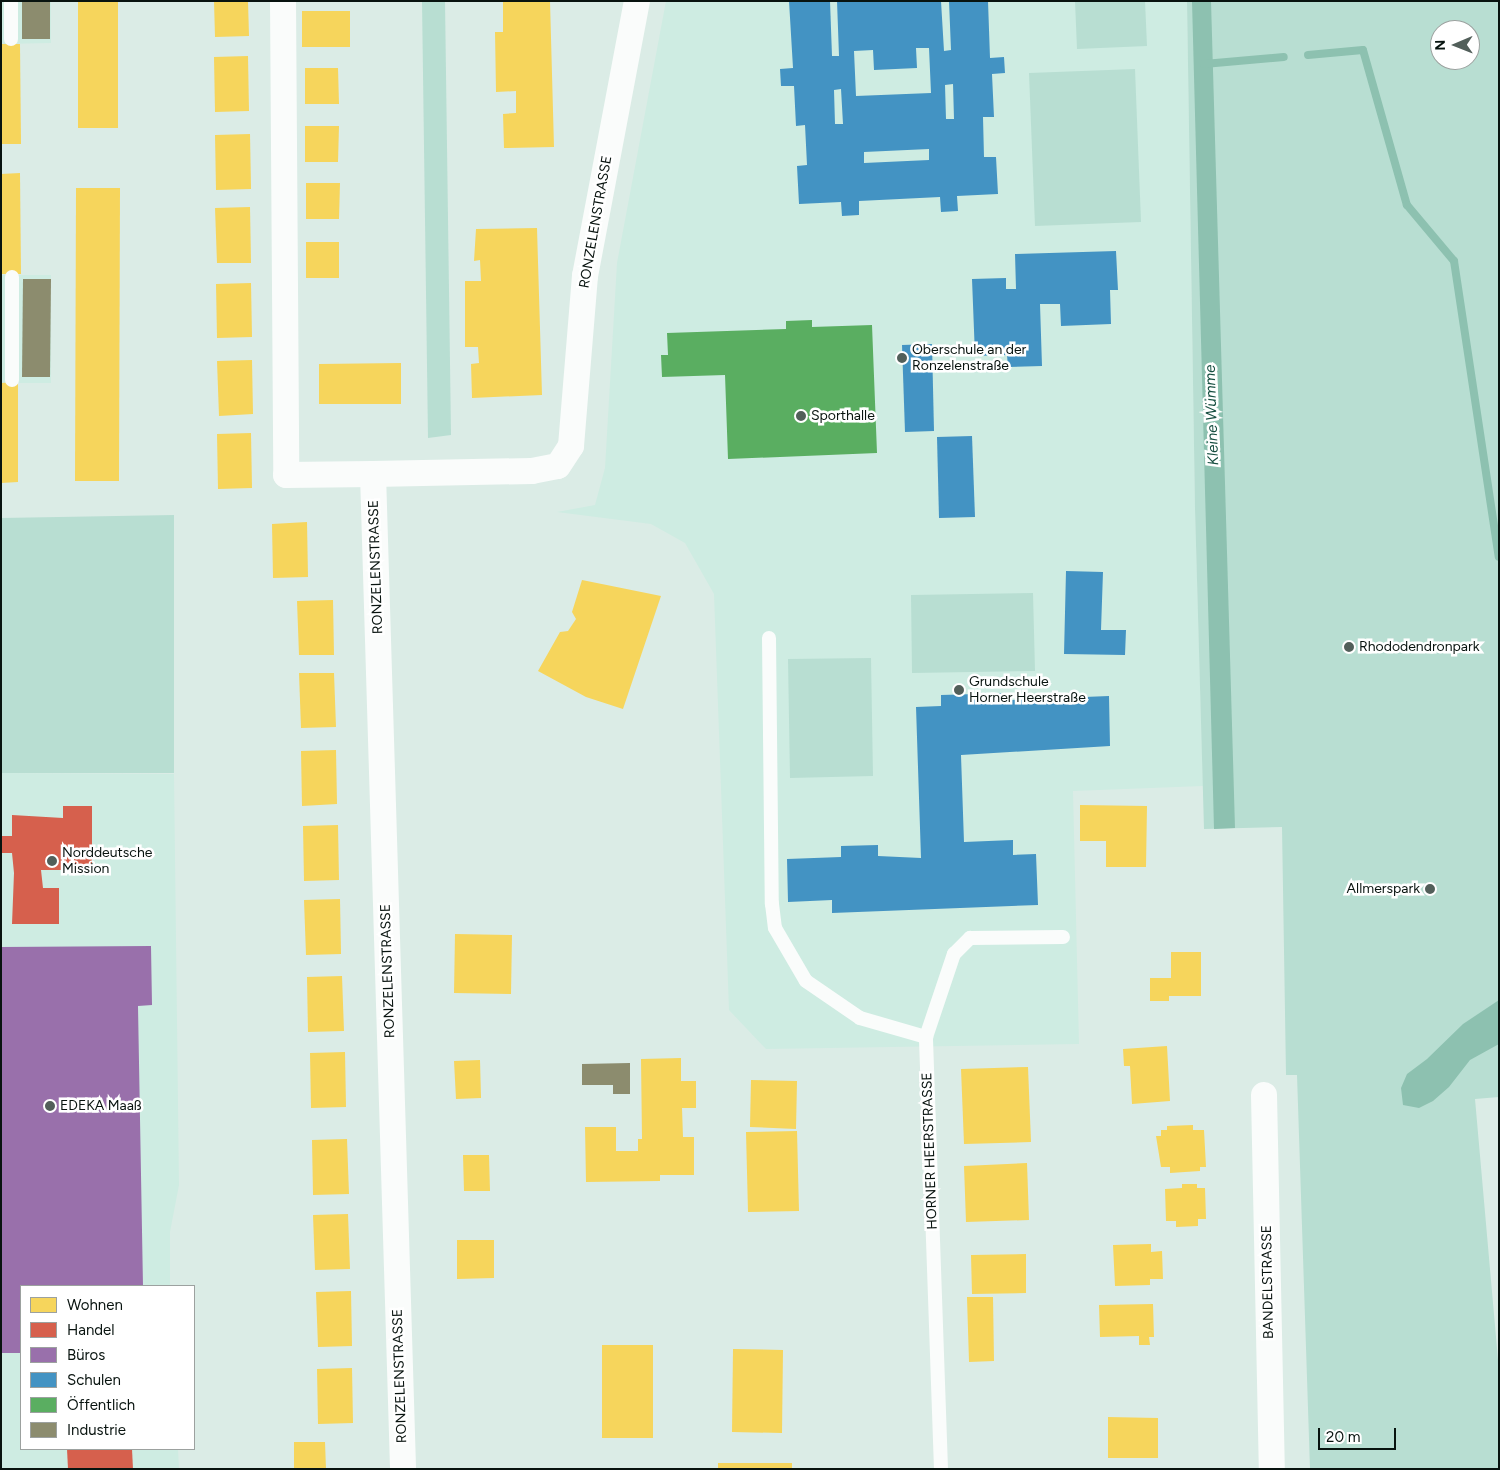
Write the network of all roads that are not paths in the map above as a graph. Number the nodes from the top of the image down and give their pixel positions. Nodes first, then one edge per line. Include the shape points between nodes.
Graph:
1 (11, 1) edge
2 (283, 1) edge
3 (637, 1) edge
4 (11, 40) dead end
5 (12, 277) dead end
6 (12, 380) dead end
7 (373, 474) junction
8 (769, 638) dead end
9 (1062, 937) dead end
10 (926, 1037) junction
11 (1264, 1095) dead end
12 (403, 1469) edge
13 (941, 1469) edge
14 (1272, 1469) edge

1 - 4 lane
2 - 7 street, RONZELENSTRASSE via 286,475
3 - 7 street, RONZELENSTRASSE via 585,276 571,446 558,466 532,471
5 - 6 lane
7 - 12 street, RONZELENSTRASSE
8 - 10 lane via 775,928 806,981 860,1018
9 - 10 lane, HORNER HEERSTRASSE via 970,938 954,954
10 - 13 lane, HORNER HEERSTRASSE
11 - 14 street, BANDELSTRASSE

